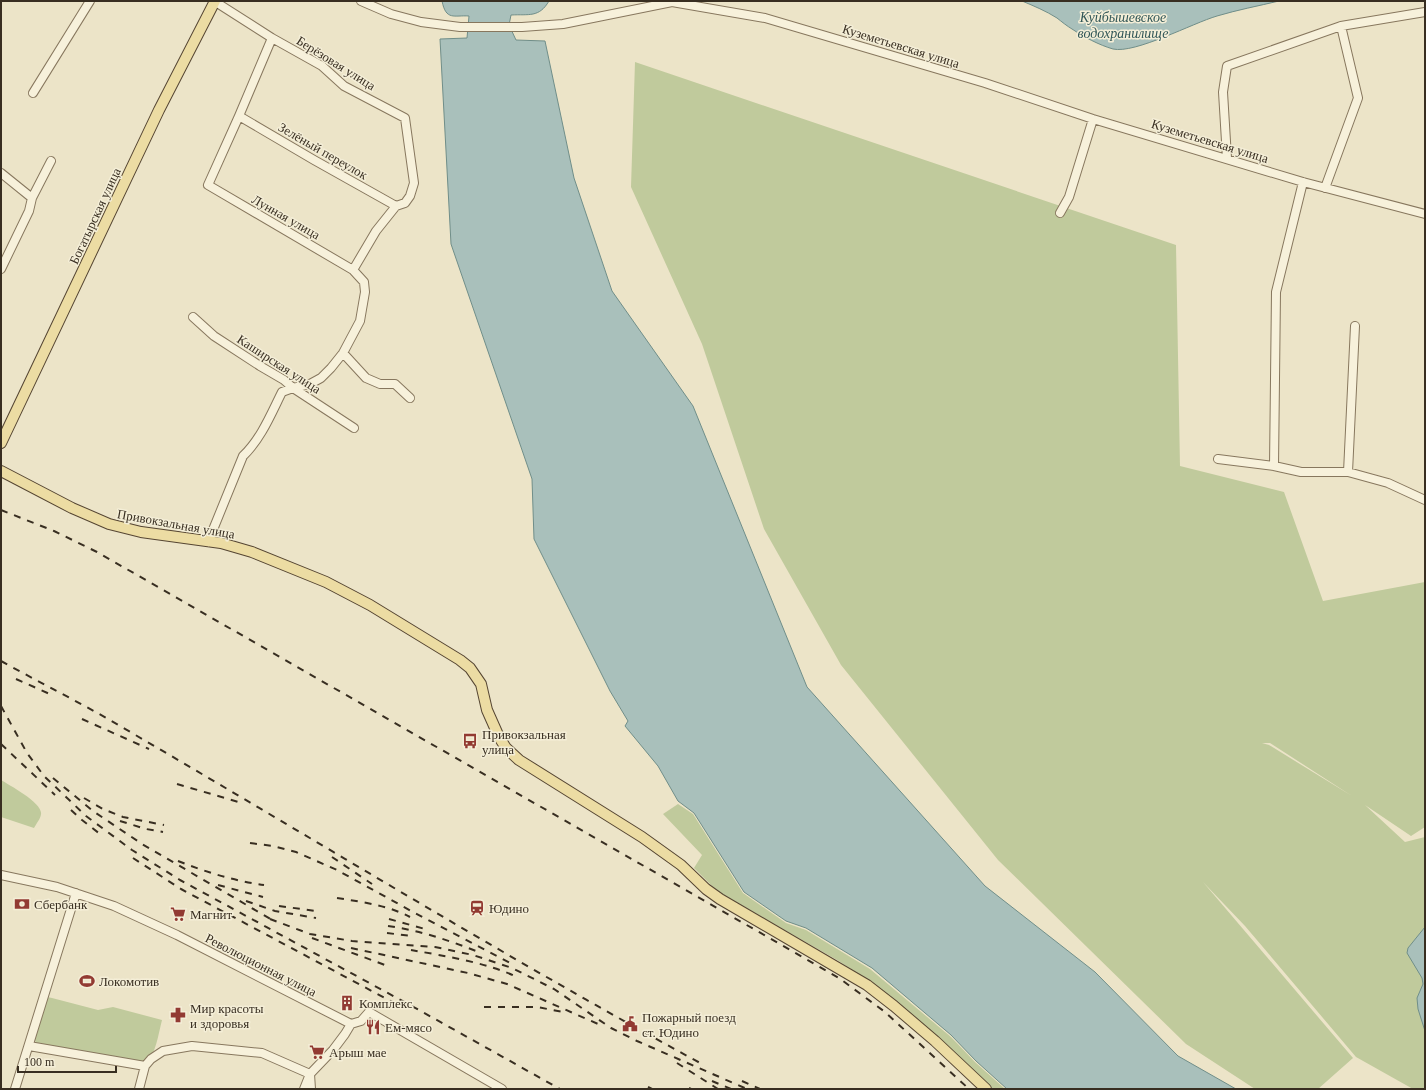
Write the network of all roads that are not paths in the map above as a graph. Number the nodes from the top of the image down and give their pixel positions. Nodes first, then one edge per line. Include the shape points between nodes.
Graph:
1 (90, 1) edge
2 (215, 1) edge
3 (361, 1) edge
4 (1425, 12) edge
5 (1341, 26) junction
6 (272, 38) junction
7 (33, 93) dead end
8 (239, 116) junction
9 (1093, 119) junction
10 (1227, 158) junction
11 (51, 161) dead end
12 (1, 173) edge
13 (1303, 182) junction
14 (1325, 188) junction
15 (32, 198) junction
16 (396, 206) junction
17 (1060, 213) dead end
18 (1425, 214) edge
19 (1, 269) edge
20 (353, 270) junction
21 (193, 317) dead end
22 (1355, 326) dead end
23 (343, 353) junction
24 (293, 388) junction
25 (410, 398) dead end
26 (354, 428) dead end
27 (1, 443) edge
28 (1218, 459) dead end
29 (1274, 466) junction
30 (1, 471) edge
31 (1348, 472) junction
32 (1425, 500) edge
33 (208, 542) junction
34 (1, 874) edge
35 (76, 892) junction
36 (351, 1024) junction
37 (28, 1046) junction
38 (145, 1066) junction
39 (310, 1074) junction
40 (15, 1089) edge
41 (139, 1089) edge
42 (304, 1089) edge
43 (311, 1089) edge
44 (502, 1089) edge
45 (986, 1089) edge

1 - 7 street
2 - 6 street, Берёзовая улица
2 - 27 main road, Богатырская улица via 158,110
3 - 9 street, Куземетьевская улица via 391,14 422,22 460,27 563,24 672,2 765,18 985,83
4 - 5 street
5 - 10 street via 1227,66 1223,92
5 - 14 street via 1358,98
6 - 8 street
6 - 16 street, Берёзовая улица via 322,66 344,86 405,118 414,183 405,203
8 - 16 street, Зелёный переулок
8 - 20 street, Лунная улица via 208,185
9 - 10 street, Куземетьевская улица
9 - 17 street via 1069,197
10 - 13 street, Куземетьевская улица
11 - 15 street
12 - 15 street
13 - 14 street, Куземетьевская улица
13 - 29 street via 1276,292
14 - 18 street, Куземетьевская улица
15 - 19 street via 29,211
16 - 20 street via 376,231
20 - 23 street via 364,282 365,292 360,321
21 - 24 street, Каширская улица via 214,336
22 - 31 street
23 - 24 street via 321,378
23 - 25 street via 366,378 380,384 395,384
24 - 26 street, Каширская улица
24 - 33 street via 282,392 261,434 243,456
28 - 29 street
29 - 31 street via 1301,472
30 - 33 main road, Привокзальная улица via 109,524 141,532
31 - 32 street via 1388,483
33 - 45 main road, Привокзальная улица via 252,552 326,582 370,605 454,656 477,677 499,737 519,760 642,837 681,865 720,899 867,985 935,1041
34 - 35 street, Революционная улица
35 - 36 street, Революционная улица via 114,906 177,935
35 - 37 street
36 - 39 street via 333,1050
36 - 44 street via 361,1021 369,1012
37 - 38 street
37 - 40 street
38 - 39 street via 163,1051 192,1046 262,1052
38 - 41 street
39 - 42 street
39 - 43 street

